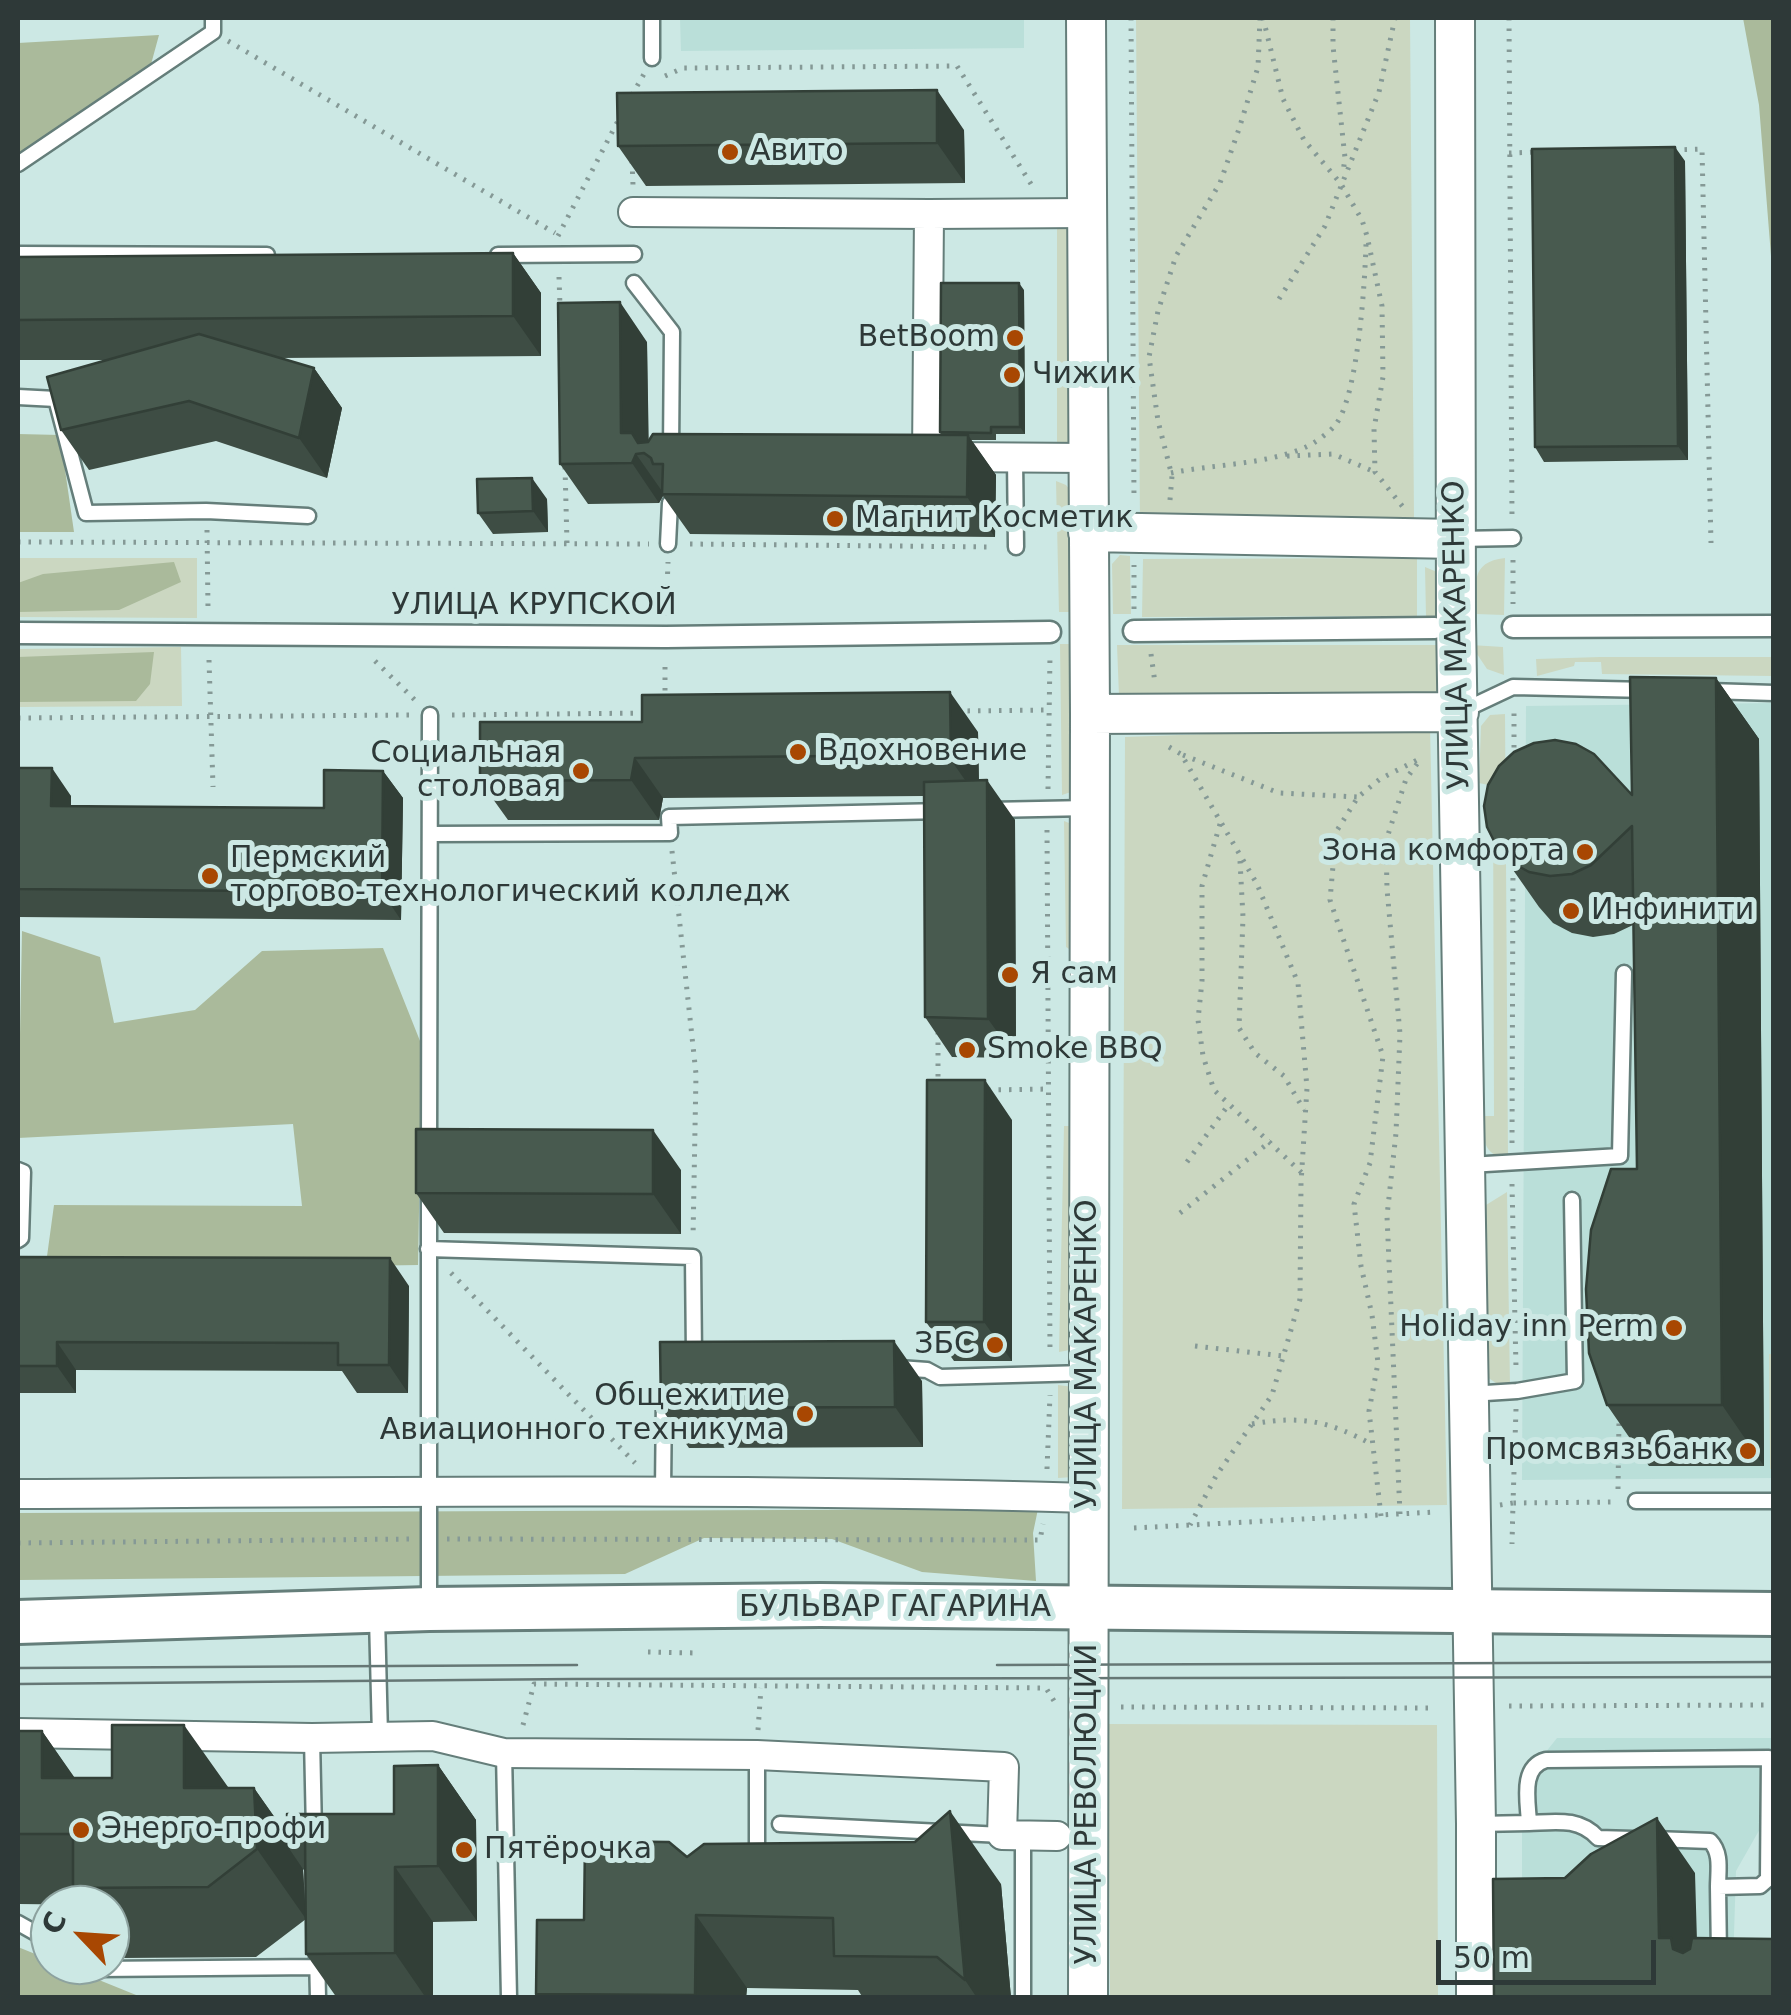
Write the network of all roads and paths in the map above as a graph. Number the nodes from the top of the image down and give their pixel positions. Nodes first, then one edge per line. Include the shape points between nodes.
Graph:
1 (652, 18) edge
2 (1086, 18) edge
3 (1131, 18) edge
4 (1262, 18) edge
5 (1333, 18) edge
6 (1395, 18) edge
7 (1455, 18) edge
8 (1509, 18) edge
9 (213, 25) edge
10 (652, 58) joint
11 (642, 76) junction
12 (631, 97) edge
13 (622, 114) edge
14 (1663, 150) edge
15 (1547, 152) edge
16 (1508, 153) junction
17 (632, 154) edge
18 (18, 164) edge
19 (1341, 184) junction
20 (633, 212) joint
21 (1087, 213) junction
22 (929, 214) junction
23 (1050, 214) junction
24 (558, 235) junction
25 (1367, 236) junction
26 (18, 254) edge
27 (634, 254) dead end
28 (288, 255) edge
29 (481, 255) edge
30 (558, 256) junction
31 (634, 283) dead end
32 (1279, 299) dead end
33 (560, 313) edge
34 (18, 397) edge
35 (1281, 456) junction
36 (1015, 458) junction
37 (1089, 458) junction
38 (677, 461) edge
39 (565, 467) edge
40 (1375, 472) junction
41 (1170, 473) junction
42 (1134, 499) dead end
43 (670, 504) edge
44 (1169, 506) dead end
45 (1412, 515) dead end
46 (308, 516) dead end
47 (1088, 532) junction
48 (1512, 538) junction
49 (1456, 539) junction
50 (18, 542) edge
51 (1711, 542) dead end
52 (567, 544) junction
53 (668, 544) junction
54 (1016, 548) joint
55 (1134, 556) dead end
56 (1774, 626) edge
57 (1513, 627) joint
58 (1435, 628) dead end
59 (1141, 631) junction
60 (1050, 632) joint
61 (18, 633) edge
62 (350, 636) junction
63 (1664, 690) edge
64 (1700, 691) edge
65 (1156, 692) dead end
66 (1774, 693) edge
67 (1514, 706) dead end
68 (1049, 710) junction
69 (953, 711) edge
70 (1442, 712) junction
71 (664, 713) edge
72 (1090, 714) junction
73 (430, 715) junction
74 (18, 718) edge
75 (1161, 741) dead end
76 (1181, 754) junction
77 (1423, 756) junction
78 (1514, 766) edge
79 (1358, 797) junction
80 (1047, 808) junction
81 (1089, 808) junction
82 (958, 810) edge
83 (976, 810) edge
84 (1220, 824) junction
85 (670, 833) junction
86 (431, 834) junction
87 (1513, 845) edge
88 (1240, 856) junction
89 (1624, 973) dead end
90 (938, 1019) edge
91 (1050, 1089) junction
92 (938, 1090) edge
93 (975, 1090) edge
94 (1230, 1104) junction
95 (1305, 1113) junction
96 (1271, 1142) junction
97 (429, 1150) edge
98 (1188, 1162) dead end
99 (1512, 1163) junction
100 (1463, 1165) junction
101 (18, 1170) edge
102 (429, 1170) edge
103 (1302, 1174) junction
104 (1572, 1200) dead end
105 (1180, 1212) dead end
106 (18, 1240) edge
107 (428, 1249) junction
108 (693, 1258) junction
109 (930, 1310) edge
110 (1195, 1346) dead end
111 (1283, 1356) junction
112 (714, 1359) edge
113 (684, 1367) junction
114 (888, 1368) edge
115 (927, 1370) junction
116 (1069, 1374) junction
117 (1516, 1391) junction
118 (1469, 1394) junction
119 (1620, 1406) edge
120 (1252, 1424) junction
121 (1373, 1445) junction
122 (638, 1466) dead end
123 (1047, 1478) dead end
124 (429, 1491) junction
125 (663, 1491) junction
126 (18, 1494) edge
127 (1088, 1498) junction
128 (1774, 1501) edge
129 (1636, 1502) dead end
130 (1513, 1503) junction
131 (1487, 1506) dead end
132 (1436, 1512) dead end
133 (1400, 1514) junction
134 (1381, 1516) junction
135 (1190, 1525) junction
136 (1134, 1528) dead end
137 (430, 1539) junction
138 (1040, 1540) dead end
139 (18, 1543) edge
140 (1512, 1544) dead end
141 (430, 1610) junction
142 (1090, 1610) junction
143 (377, 1611) junction
144 (1472, 1613) junction
145 (1774, 1614) edge
146 (18, 1622) edge
147 (648, 1652) dead end
148 (698, 1653) dead end
149 (761, 1688) junction
150 (1046, 1688) dead end
151 (1774, 1705) edge
152 (1509, 1706) dead end
153 (1118, 1707) dead end
154 (1428, 1708) dead end
155 (18, 1733) edge
156 (380, 1736) junction
157 (312, 1738) junction
158 (509, 1753) junction
159 (1771, 1755) edge
160 (756, 1756) junction
161 (1528, 1823) junction
162 (780, 1824) dead end
163 (1476, 1824) junction
164 (1012, 1836) junction
165 (1056, 1836) dead end
166 (315, 1853) edge
167 (757, 1869) edge
168 (1718, 1887) junction
169 (317, 1929) edge
170 (318, 1967) junction
171 (130, 1970) edge
172 (1720, 1979) edge
173 (318, 1998) edge
174 (509, 1998) edge
175 (1022, 1998) edge
176 (1088, 1998) edge
177 (1476, 1998) edge

1 - 10 lane
2 - 21 main road, УЛИЦА МАКАРЕНКО
3 - 42 path
4 - 19 path via 1283,98 1304,140
4 - 41 path via 1258,67 1239,129 1220,183 1176,256 1148,358
5 - 19 path
6 - 19 path via 1378,92
7 - 49 main road, УЛИЦА МАКАРЕНКО
8 - 16 path
9 - 18 lane
9 - 24 path
10 - 11 path
11 - 12 path
11 - 23 path via 669,76 683,68 957,66
13 - 24 path
14 - 51 path via 1702,149
15 - 16 path
16 - 48 path
17 - 20 path
19 - 25 path
19 - 32 path
20 - 22 street
21 - 23 street
21 - 37 main road, УЛИЦА МАКАРЕНКО
22 - 23 street
22 - 36 street via 917,457
24 - 30 path
25 - 35 path via 1364,302 1347,398 1336,424 1310,446
25 - 40 path via 1382,306
26 - 28 lane
27 - 30 lane
29 - 30 lane
30 - 33 path
31 - 38 lane via 672,332
34 - 46 lane via 56,399 86,513
35 - 40 path via 1333,454
35 - 41 path
36 - 37 street
36 - 54 lane
37 - 47 main road, УЛИЦА МАКАРЕНКО
39 - 52 path
40 - 45 path
41 - 44 path
43 - 53 lane
47 - 49 main road
47 - 72 main road, УЛИЦА МАКАРЕНКО
48 - 49 lane
48 - 57 path
49 - 70 main road, УЛИЦА МАКАРЕНКО
50 - 52 path
52 - 53 path
53 - 54 path
55 - 59 path
56 - 57 street
58 - 59 street
59 - 65 path
60 - 62 street, УЛИЦА КРУПСКОЙ
60 - 68 path
61 - 62 street, УЛИЦА КРУПСКОЙ
62 - 73 path
63 - 70 lane via 1513,687
64 - 66 lane
67 - 78 path
68 - 69 path
68 - 80 path
70 - 72 main road
70 - 77 path
70 - 100 main road, УЛИЦА МАКАРЕНКО
71 - 73 path
72 - 81 main road, УЛИЦА МАКАРЕНКО
73 - 74 path
73 - 86 lane
75 - 76 path
76 - 79 path via 1279,794
76 - 84 path
77 - 79 path
77 - 133 path via 1406,779 1386,841 1400,1034 1387,1216
79 - 121 path via 1336,832 1330,900 1383,1056 1370,1163 1354,1204 1378,1362 1369,1412
80 - 81 lane
80 - 83 lane
80 - 91 path
81 - 116 main road, УЛИЦА МАКАРЕНКО
82 - 85 lane via 669,817
84 - 88 path
84 - 94 path via 1202,886 1198,1020 1214,1090
85 - 86 lane
85 - 108 path via 696,1074
86 - 97 lane
87 - 99 path
88 - 95 path via 1298,983
88 - 95 path via 1238,1028 1255,1053 1284,1076
89 - 99 lane via 1620,1156
90 - 92 path
91 - 93 path
91 - 116 path
94 - 96 path
94 - 98 path
95 - 103 path
96 - 103 path
96 - 105 path
99 - 100 lane
99 - 117 path
100 - 118 main road, УЛИЦА МАКАРЕНКО
101 - 106 lane
102 - 107 lane
103 - 111 path via 1300,1299
104 - 117 lane via 1575,1382
107 - 108 lane
107 - 122 path
107 - 124 lane
108 - 113 lane
109 - 115 path
110 - 111 path
111 - 120 path via 1272,1395
112 - 113 lane
113 - 125 lane via 664,1386
114 - 115 lane
115 - 116 lane via 940,1377
116 - 123 path
116 - 127 main road, УЛИЦА МАКАРЕНКО
117 - 118 lane
117 - 130 path
118 - 144 main road, УЛИЦА МАКАРЕНКО
119 - 130 path via 1618,1502
120 - 121 path via 1321,1421
120 - 135 path
121 - 134 path
124 - 125 street
124 - 126 street
124 - 137 lane
125 - 127 street
127 - 142 main road, УЛИЦА МАКАРЕНКО
128 - 129 lane
130 - 131 path
130 - 140 path
132 - 133 path
133 - 134 path
134 - 135 path
135 - 136 path
137 - 138 path
137 - 139 path
137 - 141 lane
141 - 142 main road, БУЛЬВАР ГАГАРИНА
141 - 143 main road, БУЛЬВАР ГАГАРИНА
142 - 144 main road, БУЛЬВАР ГАГАРИНА
142 - 176 main road, УЛИЦА РЕВОЛЮЦИИ
143 - 146 main road, БУЛЬВАР ГАГАРИНА
143 - 156 lane
144 - 145 main road, БУЛЬВАР ГАГАРИНА
144 - 163 main road
147 - 148 path
149 - 150 path
149 - 158 path via 534,1684
149 - 160 path
151 - 152 path
153 - 154 path
155 - 157 street
156 - 157 street
156 - 158 street via 433,1736
157 - 166 lane
158 - 160 street
158 - 174 lane
159 - 161 lane via 1536,1763 1528,1779
159 - 168 lane via 1768,1879 1760,1886
160 - 164 street via 1004,1767
160 - 167 lane
161 - 163 lane
161 - 168 lane via 1584,1824 1607,1840 1710,1841
162 - 164 lane
163 - 177 main road
164 - 165 street
164 - 175 lane
168 - 172 lane
169 - 170 lane
170 - 171 lane
170 - 173 lane

